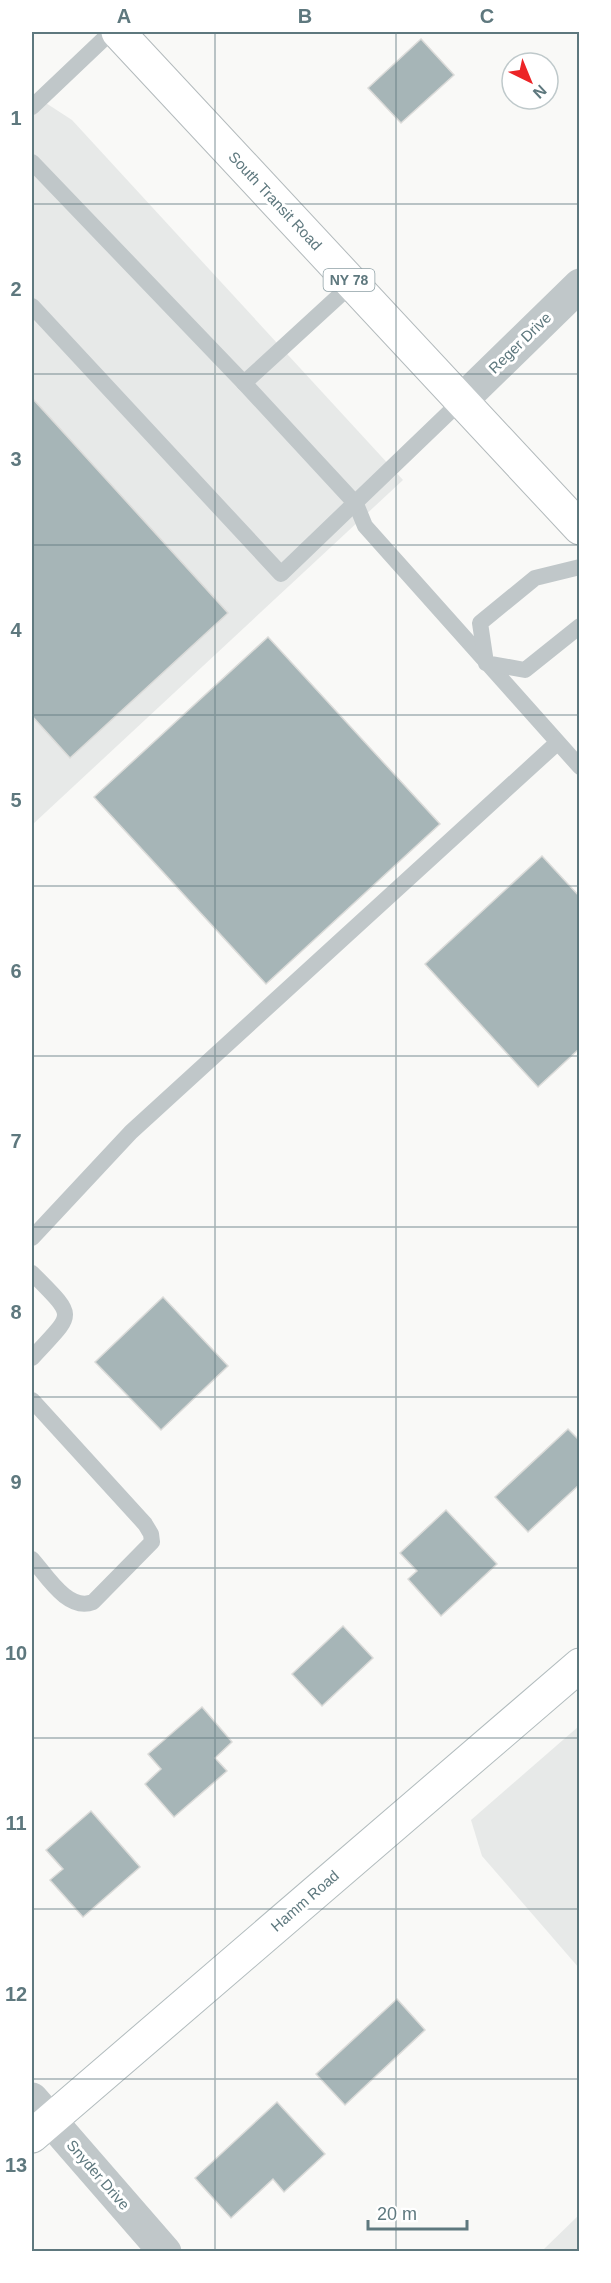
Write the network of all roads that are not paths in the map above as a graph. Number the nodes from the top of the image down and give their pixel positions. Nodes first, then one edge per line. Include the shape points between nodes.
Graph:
1 (119, 32) edge
2 (32, 107) edge
3 (32, 162) edge
4 (352, 284) junction
5 (579, 285) edge
6 (32, 306) edge
7 (244, 383) junction
8 (461, 401) junction
9 (356, 504) junction
10 (579, 528) edge
11 (579, 567) edge
12 (579, 626) edge
13 (486, 663) junction
14 (557, 743) junction
15 (579, 767) edge
16 (32, 1238) edge
17 (32, 1273) edge
18 (32, 1358) edge
19 (32, 1400) edge
20 (32, 1559) edge
21 (579, 1665) edge
22 (38, 2118) edge
23 (165, 2252) edge

1 - 2 lane
1 - 4 main road, South Transit Road / NY 78
3 - 7 lane
4 - 7 lane
4 - 8 main road, South Transit Road / NY 78
5 - 8 street, Reger Drive
6 - 9 lane via 280,574
7 - 9 lane
8 - 9 lane
8 - 10 main road, South Transit Road / NY 78
9 - 13 lane via 365,526
11 - 13 lane via 535,578 480,623
12 - 13 lane via 525,670
13 - 14 lane
14 - 15 lane
14 - 16 lane via 131,1132
17 - 18 lane via 66,1313 65,1323
19 - 20 lane via 145,1524 152,1542 86,1605 69,1600
21 - 22 main road, Hamm Road
22 - 23 street, Snyder Drive

